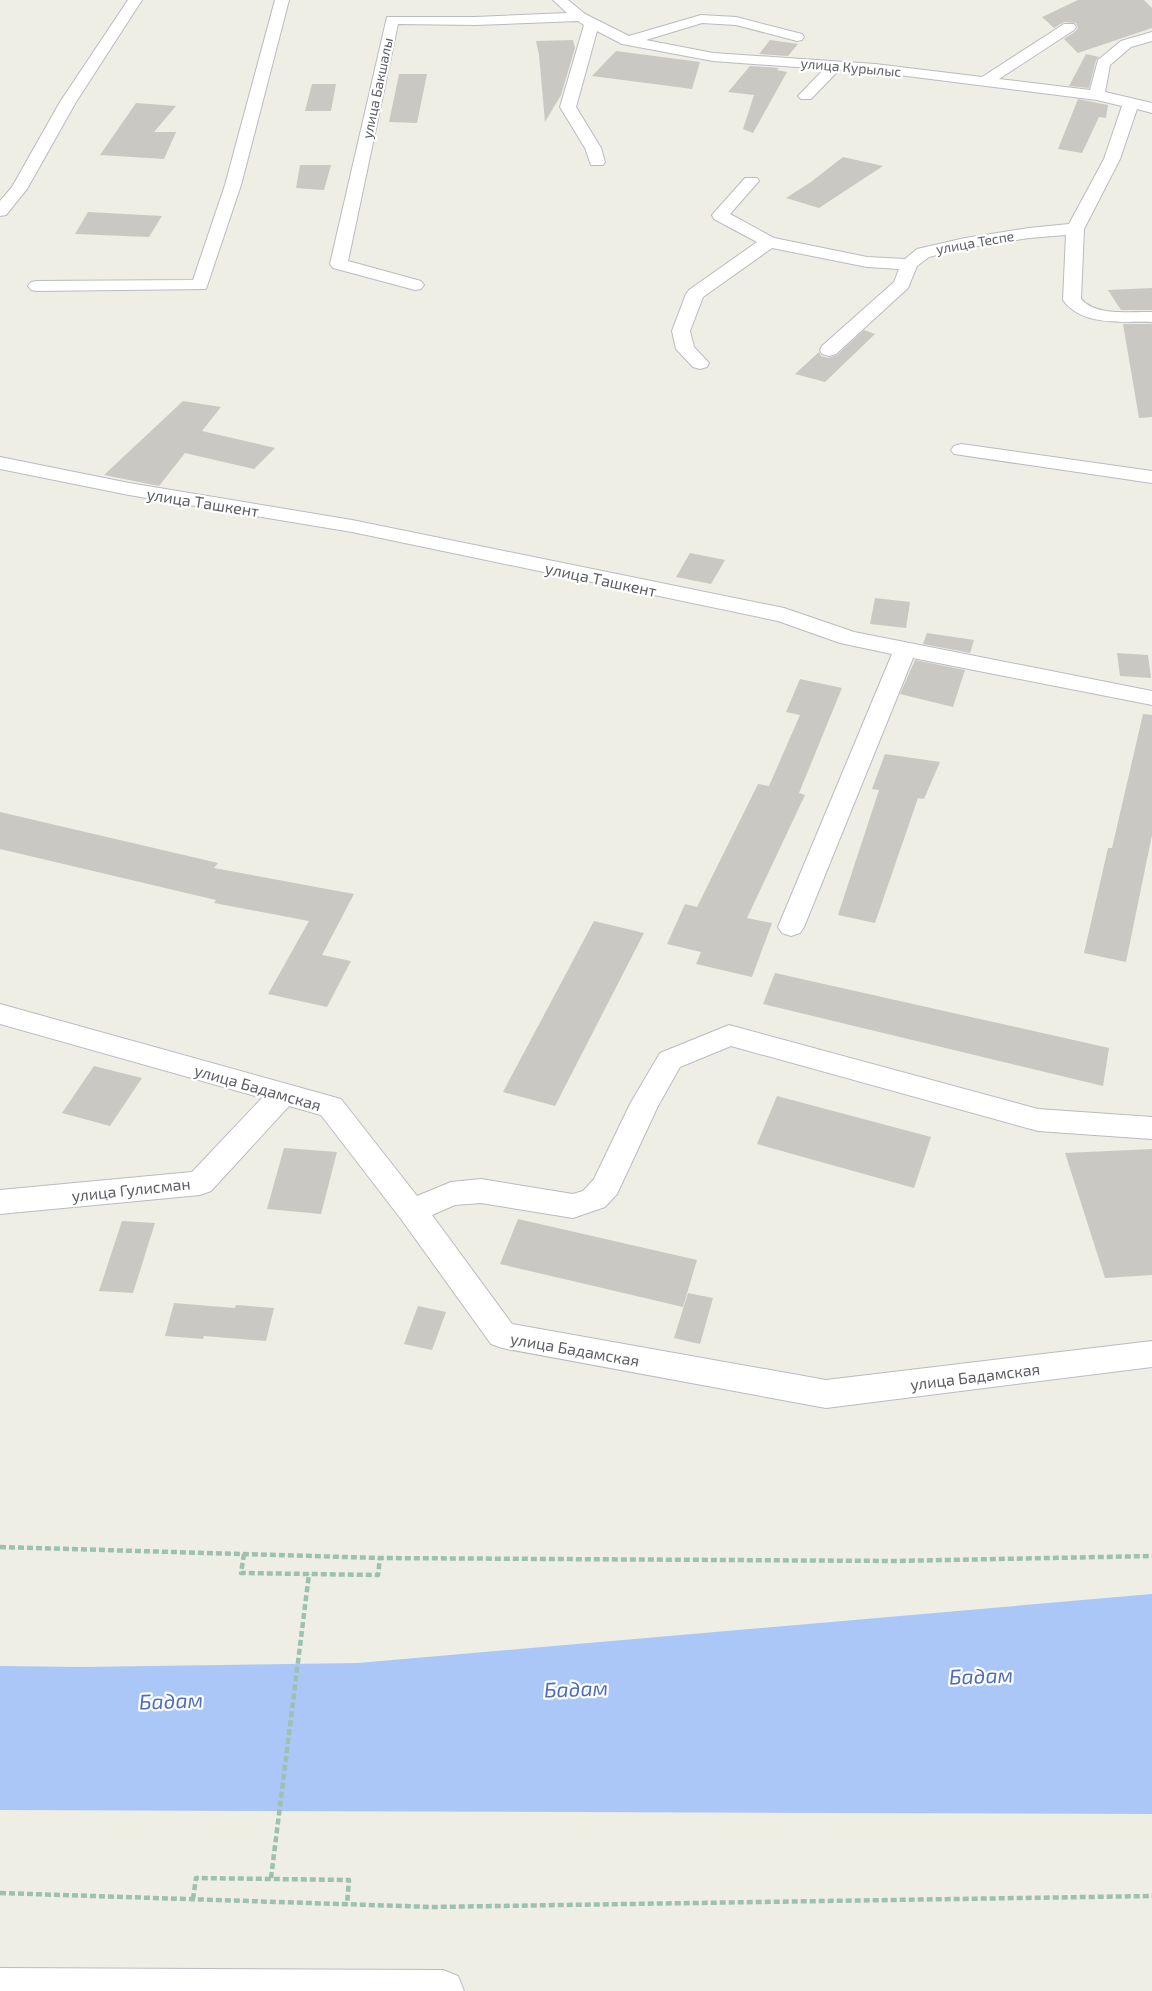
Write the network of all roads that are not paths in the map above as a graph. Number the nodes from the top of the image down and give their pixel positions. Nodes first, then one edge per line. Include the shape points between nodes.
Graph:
1 (135, 0) edge
2 (282, 0) edge
3 (560, 0) edge
4 (586, 20) junction
5 (1069, 26) dead end
6 (1152, 36) edge
7 (797, 37) dead end
8 (627, 41) junction
9 (836, 65) junction
10 (984, 82) junction
11 (1097, 95) junction
12 (806, 96) dead end
13 (1130, 103) junction
14 (1152, 108) edge
15 (597, 162) dead end
16 (751, 180) dead end
17 (0, 211) edge
18 (1075, 229) junction
19 (769, 242) junction
20 (909, 264) junction
21 (415, 285) dead end
22 (37, 286) dead end
23 (1152, 317) edge
24 (830, 350) dead end
25 (700, 364) dead end
26 (961, 450) dead end
27 (0, 463) edge
28 (1152, 477) edge
29 (905, 650) junction
30 (1152, 698) edge
31 (791, 927) dead end
32 (0, 1014) edge
33 (283, 1094) junction
34 (1152, 1128) edge
35 (0, 1202) edge
36 (412, 1211) junction
37 (1152, 1354) edge
38 (0, 1988) edge
39 (443, 1991) edge

1 - 17 street via 68,102 19,189
2 - 22 street via 233,185 200,285
3 - 4 street, улица Курылыс
4 - 8 street, улица Курылыс
4 - 15 street via 568,107
4 - 21 street, улица Бакшалы via 392,20 339,264
5 - 10 street
6 - 11 street via 1126,44 1103,63
7 - 8 street via 736,21 701,19
8 - 9 street, улица Курылыс via 713,57
9 - 10 street, улица Курылыс
9 - 12 street
10 - 11 street, улица Курылыс
11 - 13 street, улица Курылыс
13 - 14 street, улица Курылыс
13 - 18 street via 1112,159
16 - 19 street via 720,215
18 - 20 street, улица Теспе via 965,243 923,252
18 - 23 street via 1072,300 1076,305 1090,313
19 - 20 street via 867,262
19 - 25 street via 695,294 681,331 685,349
20 - 24 street via 902,284
26 - 28 street
27 - 29 street, улица Ташкент via 129,490 352,526 784,615 848,638
29 - 30 street, улица Ташкент
29 - 31 street
32 - 33 street, улица Бадамская
33 - 35 street, улица Гулисман via 200,1183
33 - 36 street, улица Бадамская via 331,1108
34 - 36 street via 1038,1120 729,1035 670,1060 644,1104 606,1186 594,1199 573,1206 481,1190 451,1194
36 - 37 street, улица Бадамская via 502,1335 826,1394
38 - 39 street

